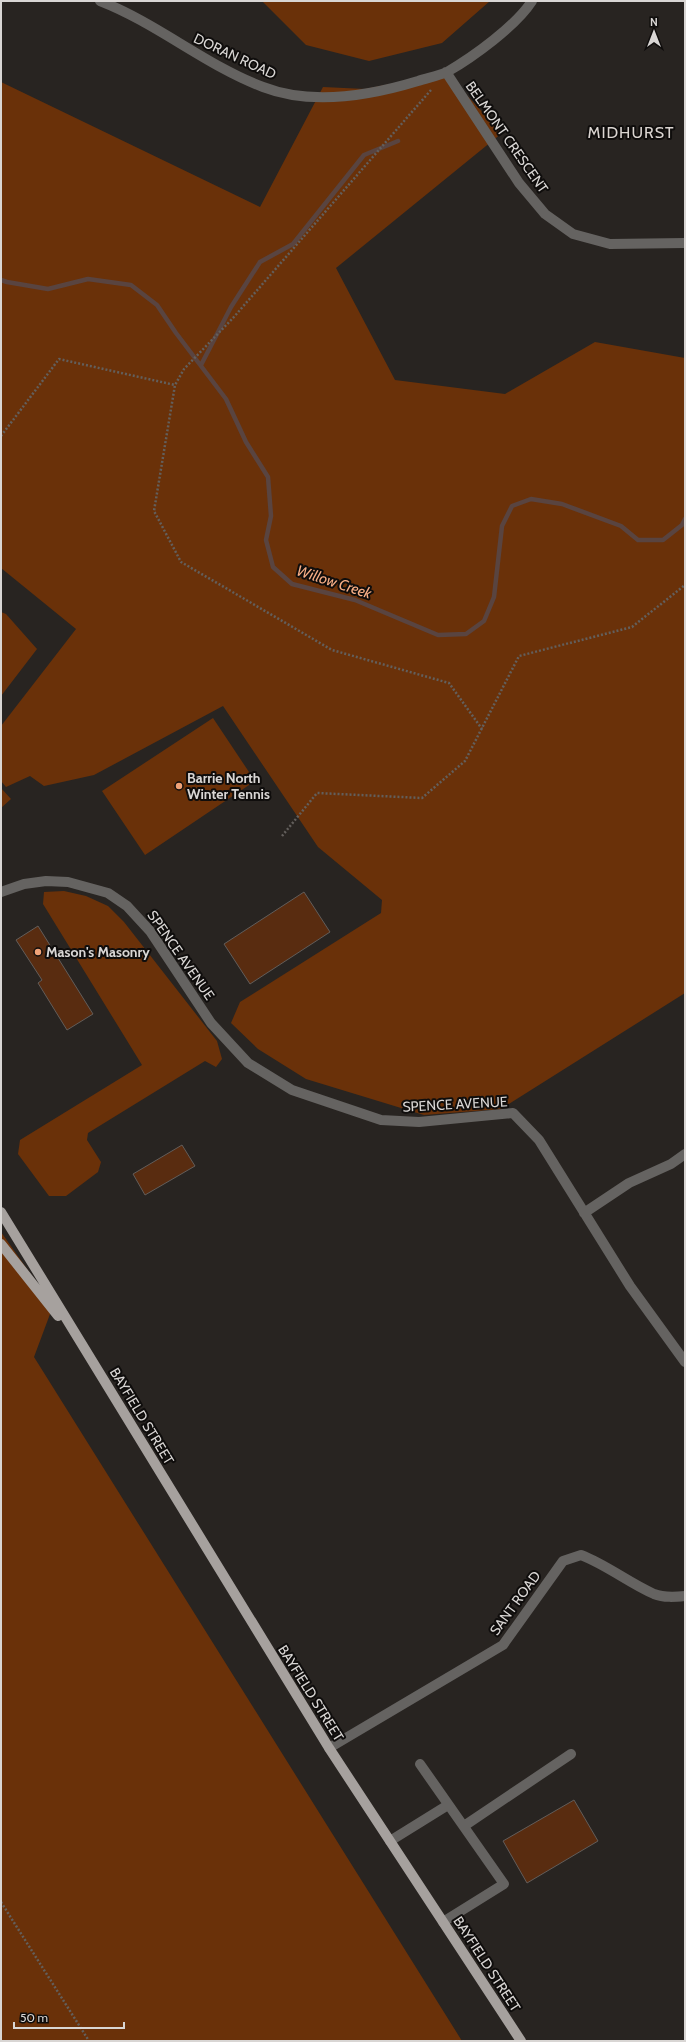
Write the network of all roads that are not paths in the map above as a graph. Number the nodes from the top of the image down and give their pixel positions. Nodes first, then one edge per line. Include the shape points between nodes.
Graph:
1 (100, 1) edge
2 (532, 1) edge
3 (446, 72) junction
4 (685, 243) edge
5 (1, 892) edge
6 (685, 1154) edge
7 (1, 1212) edge
8 (584, 1213) junction
9 (1, 1244) edge
10 (87, 1353) junction
11 (685, 1362) edge
12 (685, 1596) edge
13 (329, 1748) junction
14 (570, 1754) dead end
15 (420, 1764) dead end
16 (448, 1805) junction
17 (464, 1826) junction
18 (390, 1841) junction
19 (443, 1922) junction
20 (521, 2041) edge

1 - 3 street, DORAN ROAD via 264,88 297,95 334,97 368,94
2 - 3 street, DORAN ROAD via 504,33
3 - 4 street, BELMONT CRESCENT via 519,183 545,214 573,234 610,244
5 - 8 street, SPENCE AVENUE via 24,884 68,882 108,893 128,906 150,931 211,1023 248,1063 292,1090 381,1120 419,1122 513,1113 539,1140
6 - 8 street via 671,1164 629,1183
7 - 10 main road
8 - 11 street, SPENCE AVENUE via 630,1286
9 - 10 main road
10 - 13 main road, BAYFIELD STREET
12 - 13 street, SANT ROAD via 655,1595 597,1561 581,1555 563,1561 503,1645
13 - 18 main road, BAYFIELD STREET
14 - 17 street
15 - 16 street
16 - 17 street
16 - 18 street
17 - 19 street via 504,1884
18 - 19 main road, BAYFIELD STREET
19 - 20 main road, BAYFIELD STREET

